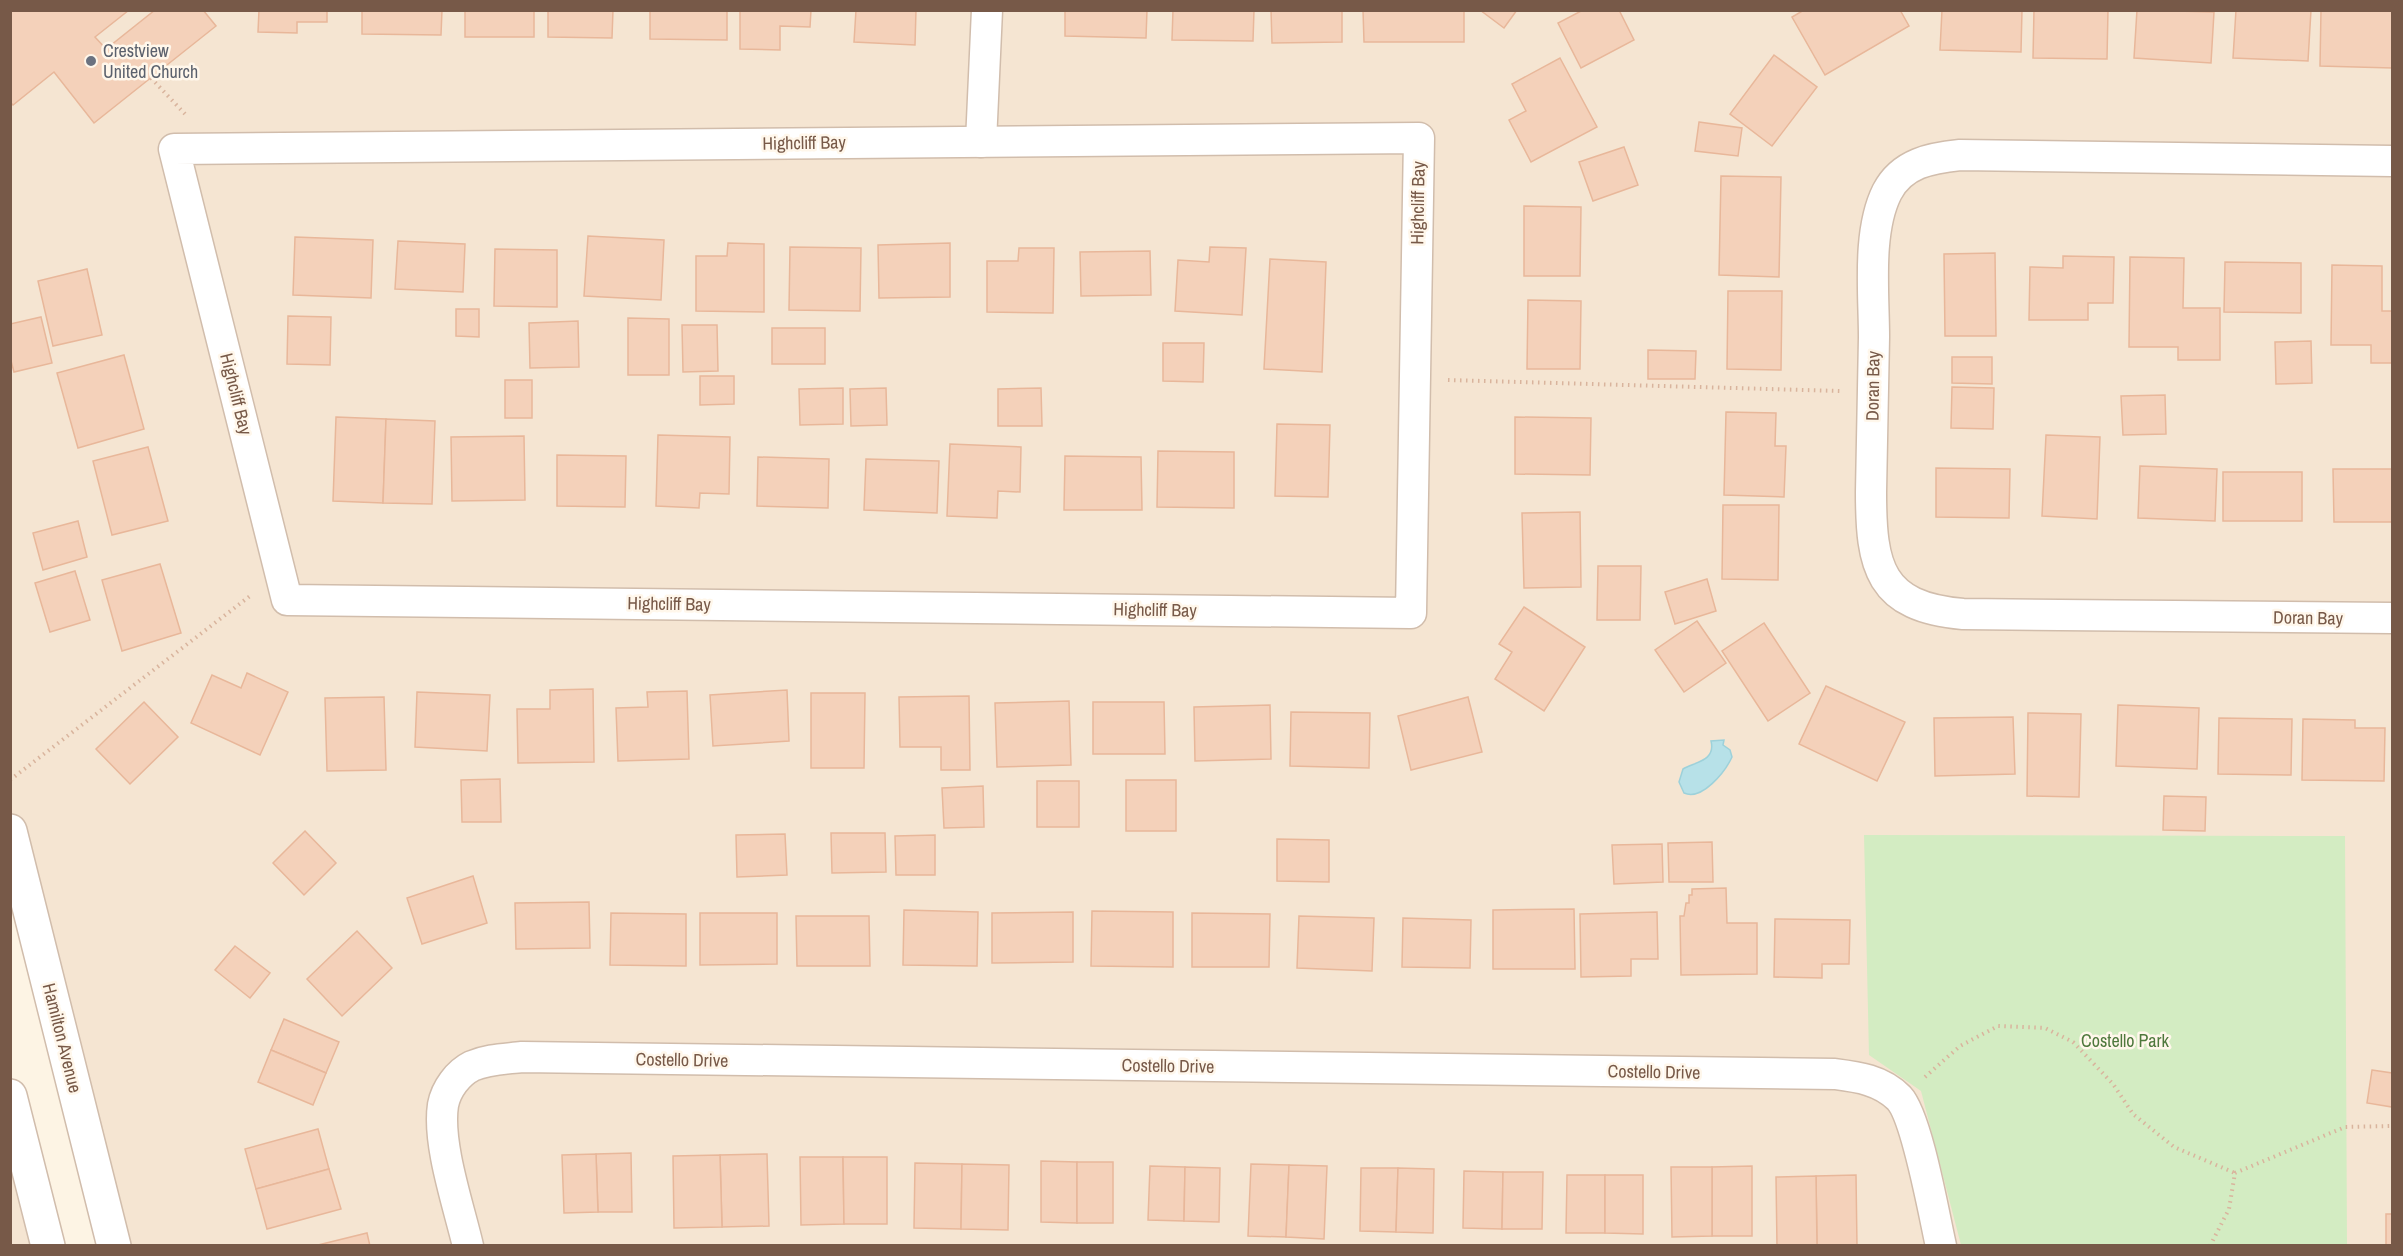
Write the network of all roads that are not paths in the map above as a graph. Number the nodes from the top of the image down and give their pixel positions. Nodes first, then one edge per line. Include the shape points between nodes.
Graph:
1 (987, 10) edge
2 (981, 142) junction
3 (2392, 161) edge
4 (2392, 618) edge
5 (10, 831) edge
6 (10, 1096) edge
7 (48, 1245) edge
8 (114, 1245) edge
9 (468, 1245) edge
10 (1941, 1245) edge

1 - 2 street
2 - 2 street, Highcliff Bay via 174,149 287,600 1411,613 1419,138
3 - 4 street, Doran Bay via 1960,155 1935,157 1902,173 1887,192 1874,241 1871,530 1876,558 1888,585 1918,607 1941,612
5 - 8 street, Hamilton Avenue
6 - 7 street
9 - 10 street, Costello Drive via 446,1150 444,1102 451,1085 471,1067 522,1058 1864,1077 1900,1099 1912,1124

